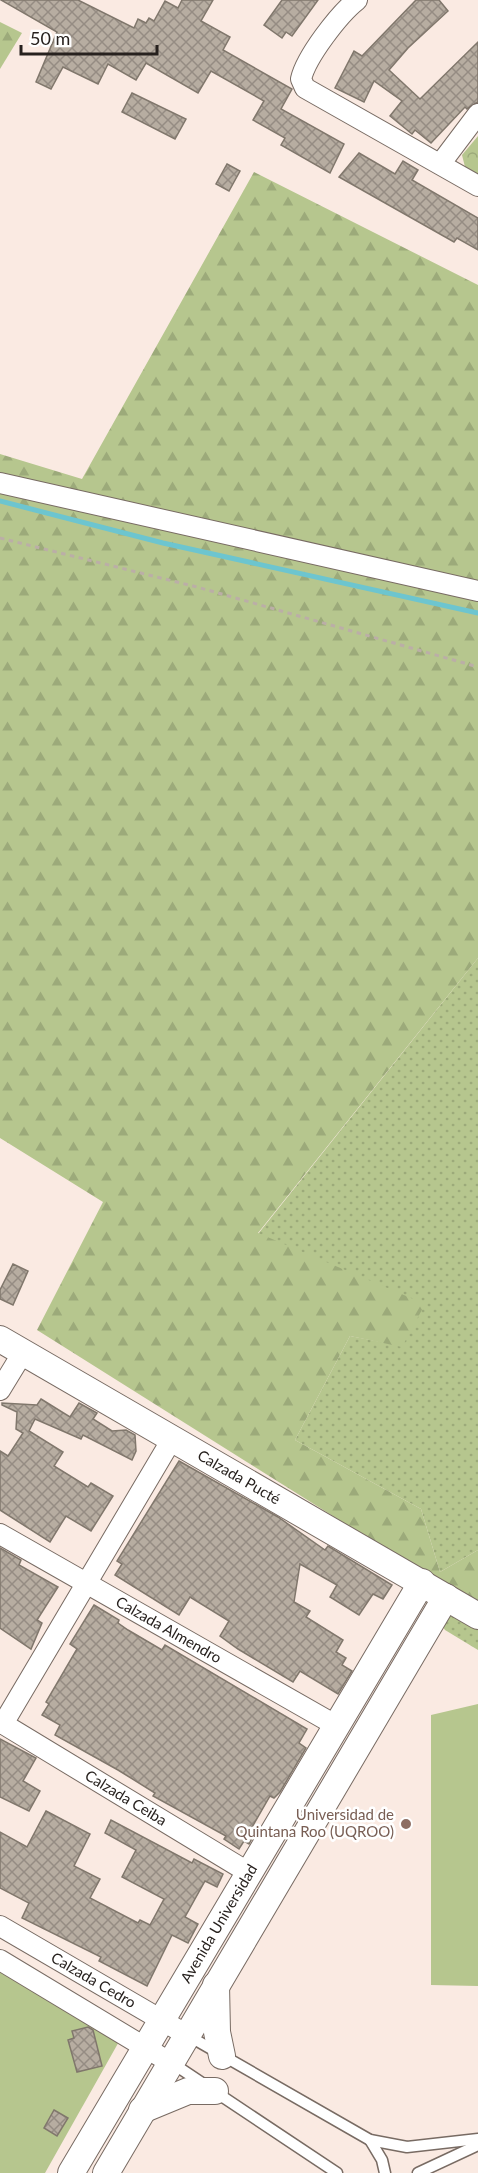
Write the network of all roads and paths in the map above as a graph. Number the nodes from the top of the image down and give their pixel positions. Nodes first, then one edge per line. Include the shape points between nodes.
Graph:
1 (357, 0) edge
2 (478, 114) edge
3 (441, 163) junction
4 (478, 186) edge
5 (0, 483) edge
6 (0, 538) edge
7 (478, 591) edge
8 (478, 667) edge
9 (6, 1344) edge
10 (0, 1390) edge
11 (172, 1439) junction
12 (0, 1534) edge
13 (422, 1581) junction
14 (87, 1586) junction
15 (446, 1597) junction
16 (478, 1616) edge
17 (2, 1723) edge
18 (337, 1726) junction
19 (251, 1874) junction
20 (0, 1926) edge
21 (0, 1960) edge
22 (216, 1985) junction
23 (163, 2022) junction
24 (187, 2035) junction
25 (146, 2048) junction
26 (222, 2056) junction
27 (171, 2063) junction
28 (215, 2091) junction
29 (142, 2110) junction
30 (478, 2139) edge
31 (370, 2140) junction
32 (478, 2145) edge
33 (72, 2173) edge
34 (106, 2173) edge
35 (337, 2173) edge
36 (384, 2173) edge
37 (418, 2173) edge

1 - 3 street via 303,69 301,78 306,88
2 - 3 street
3 - 4 street
5 - 7 street
6 - 8 path via 197,587
9 - 10 street
9 - 11 street, Calzada Pucté
11 - 13 street, Calzada Pucté
11 - 14 street
12 - 14 street, Calzada Almendro
13 - 15 street, Calzada Pucté
13 - 18 street, Avenida Universidad
14 - 17 street
14 - 18 street, Calzada Almendro
15 - 16 street, Calzada Pucté
15 - 22 street, Avenida Universidad
17 - 19 street, Calzada Ceiba
18 - 19 street, Avenida Universidad
19 - 23 street, Avenida Universidad
20 - 23 street, Calzada Cedro
21 - 25 street, Calzada Cedro
22 - 24 street, Avenida Universidad
22 - 26 street via 216,2032
23 - 24 street, Calzada Cedro
23 - 25 street, Avenida Universidad
24 - 26 lane
24 - 27 street, Avenida Universidad
25 - 27 street, Calzada Cedro
25 - 33 street, Avenida Universidad
26 - 31 lane
27 - 28 lane
27 - 29 street, Avenida Universidad
28 - 29 street via 188,2091
28 - 35 lane
29 - 34 street, Avenida Universidad
30 - 31 lane via 407,2146
31 - 36 lane via 382,2160
32 - 37 lane

